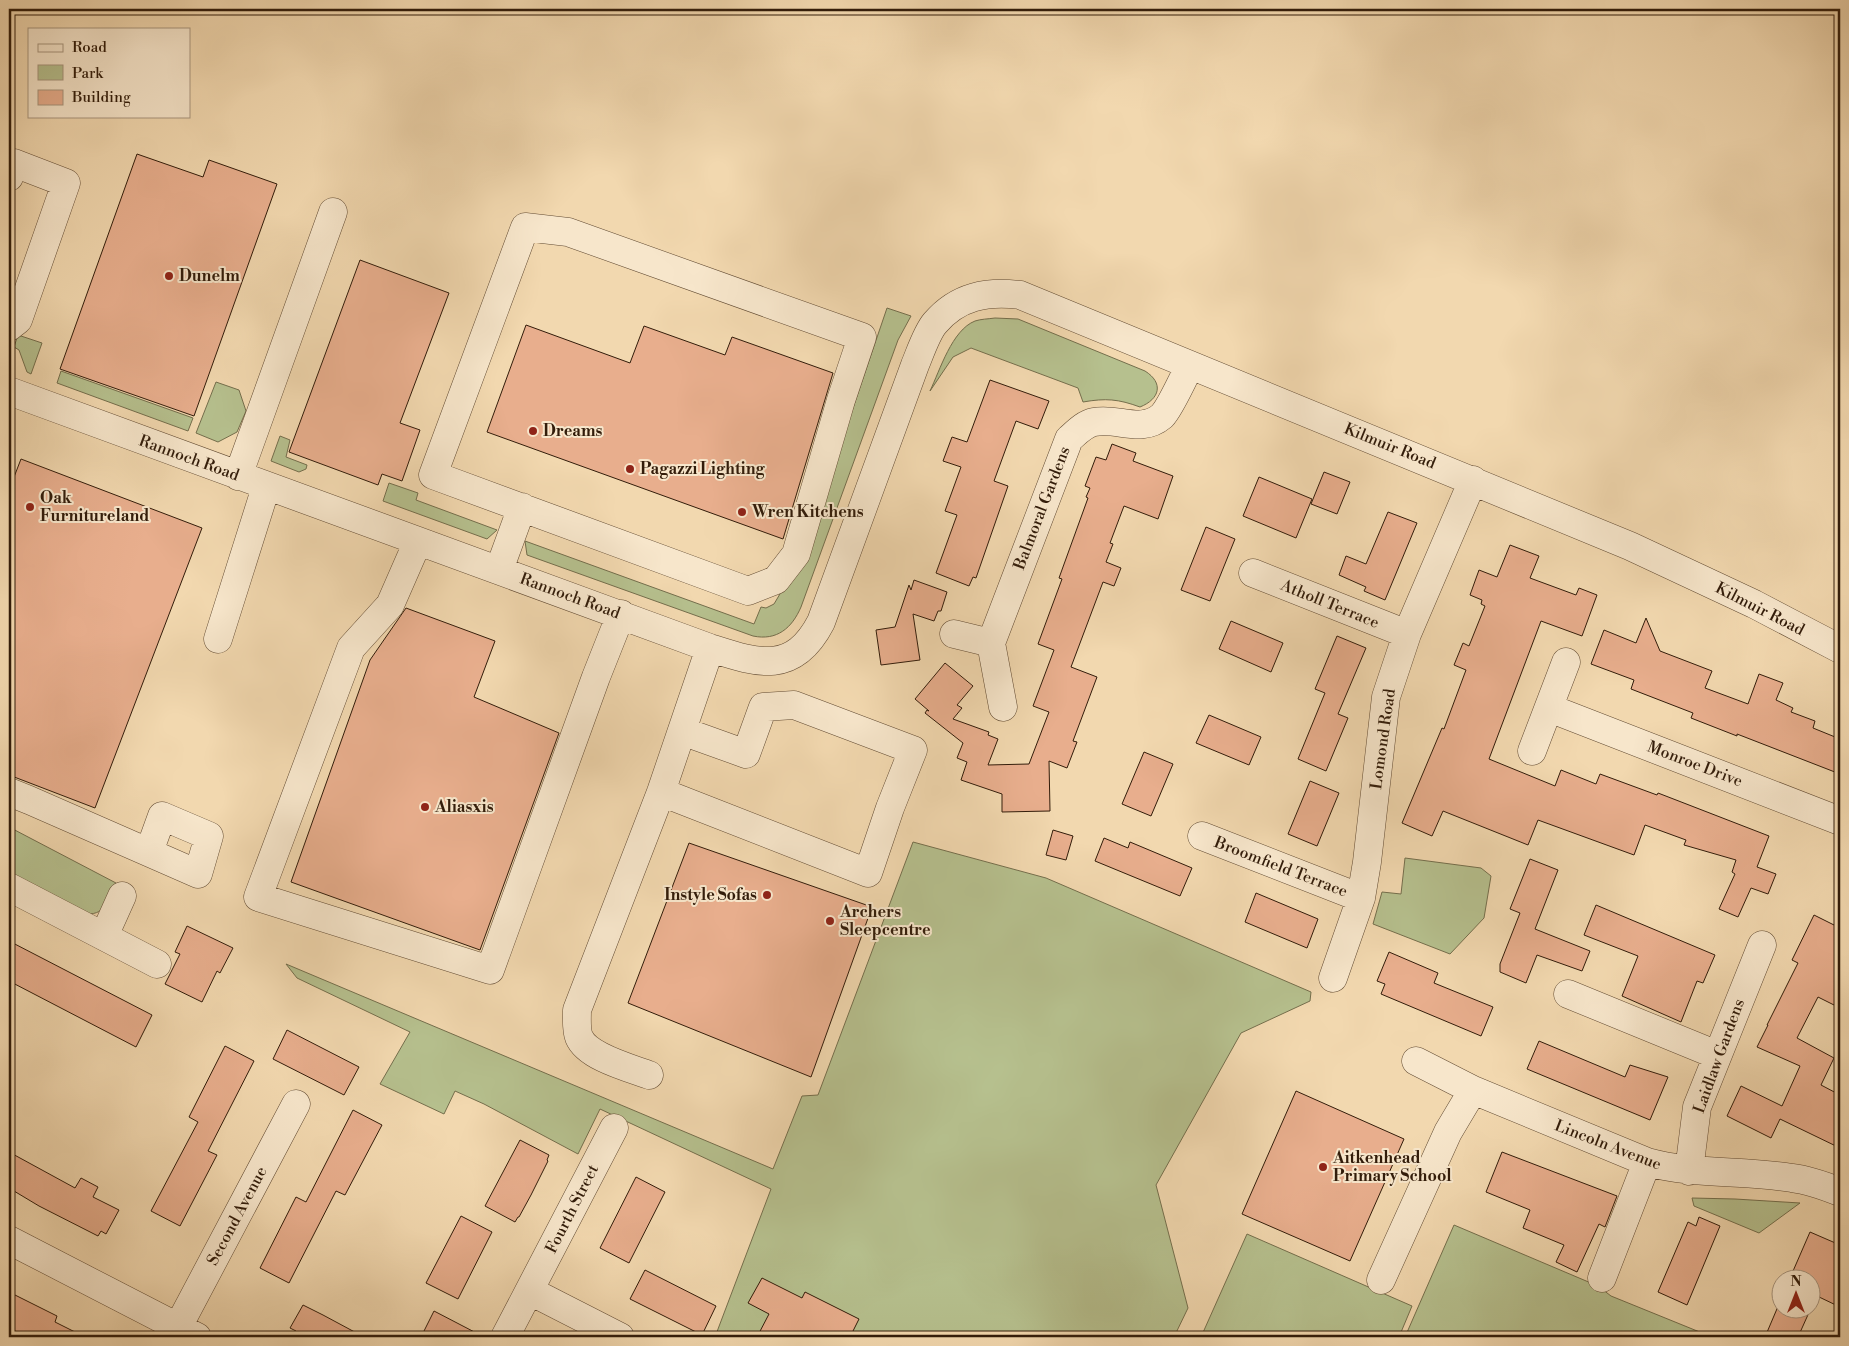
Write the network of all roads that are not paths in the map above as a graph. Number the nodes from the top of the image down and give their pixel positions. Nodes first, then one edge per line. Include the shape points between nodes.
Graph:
1 (9, 177) edge
2 (332, 212) dead end
3 (934, 324) joint
4 (9, 327) edge
5 (1190, 365) junction
6 (10, 395) edge
7 (238, 476) junction
8 (1473, 480) junction
9 (266, 487) junction
10 (522, 507) junction
11 (418, 541) junction
12 (500, 570) junction
13 (1253, 573) dead end
14 (621, 614) junction
15 (954, 634) dead end
16 (1407, 634) junction
17 (218, 639) dead end
18 (991, 643) junction
19 (710, 648) junction
20 (1840, 649) edge
21 (1566, 662) dead end
22 (1003, 707) dead end
23 (1549, 708) junction
24 (682, 731) junction
25 (1532, 751) dead end
26 (9, 792) edge
27 (661, 792) junction
28 (1840, 821) edge
29 (1202, 836) dead end
30 (149, 852) dead end
31 (9, 887) edge
32 (122, 896) dead end
33 (1361, 898) junction
34 (104, 936) junction
35 (1762, 945) dead end
36 (157, 964) dead end
37 (1333, 978) dead end
38 (1568, 994) dead end
39 (1717, 1055) junction
40 (1416, 1062) dead end
41 (649, 1075) dead end
42 (1472, 1090) junction
43 (296, 1104) dead end
44 (614, 1128) dead end
45 (1647, 1162) junction
46 (1689, 1171) junction
47 (1840, 1192) edge
48 (9, 1240) edge
49 (1602, 1278) dead end
50 (1381, 1280) dead end
51 (530, 1291) junction
52 (188, 1332) edge
53 (505, 1337) edge
54 (620, 1337) edge

1 - 4 street via 14,163 66,183 18,320
2 - 7 street
3 - 5 street, Kilmuir Road via 962,302 979,295 1020,295
3 - 19 street, Rannoch Road via 915,365 821,622 812,638 790,656 768,661 748,660
5 - 8 street, Kilmuir Road
5 - 18 street, Balmoral Gardens via 1164,415 1142,426 1093,422 1080,428 1069,440
6 - 7 street, Rannoch Road
7 - 9 street, Rannoch Road
8 - 16 street, Lomond Road
8 - 20 street, Kilmuir Road via 1630,546 1754,604
9 - 11 street, Rannoch Road
9 - 17 street
10 - 10 street via 433,475 525,227 568,232 862,338 796,554 776,580 748,591
10 - 12 street
11 - 12 street, Rannoch Road
11 - 14 street via 390,605 352,648 258,897 490,970
12 - 14 street, Rannoch Road
13 - 16 street, Atholl Terrace
14 - 19 street, Rannoch Road
15 - 18 street
16 - 33 street, Lomond Road via 1386,697
18 - 22 street
19 - 24 street
21 - 23 street
23 - 25 street
23 - 28 street, Monroe Drive
24 - 27 street
24 - 27 street via 746,754 763,707 794,705 913,750 868,873
26 - 30 street
27 - 41 street via 578,1010 578,1035 582,1045 591,1052
29 - 33 street, Broomfield Terrace
31 - 34 street
32 - 34 street
33 - 37 street, Lomond Road
34 - 36 street
35 - 39 street, Laidlaw Gardens
38 - 39 street
39 - 46 street, Laidlaw Gardens via 1697,1107
40 - 42 street, Lincoln Avenue
42 - 45 street, Lincoln Avenue
42 - 50 street via 1448,1132
43 - 52 street, Second Avenue
44 - 51 street, Fourth Street
45 - 46 street, Lincoln Avenue
45 - 49 street
46 - 47 street, Lincoln Avenue via 1794,1178
48 - 52 street, Second Avenue
51 - 53 street, Fourth Street
51 - 54 street

